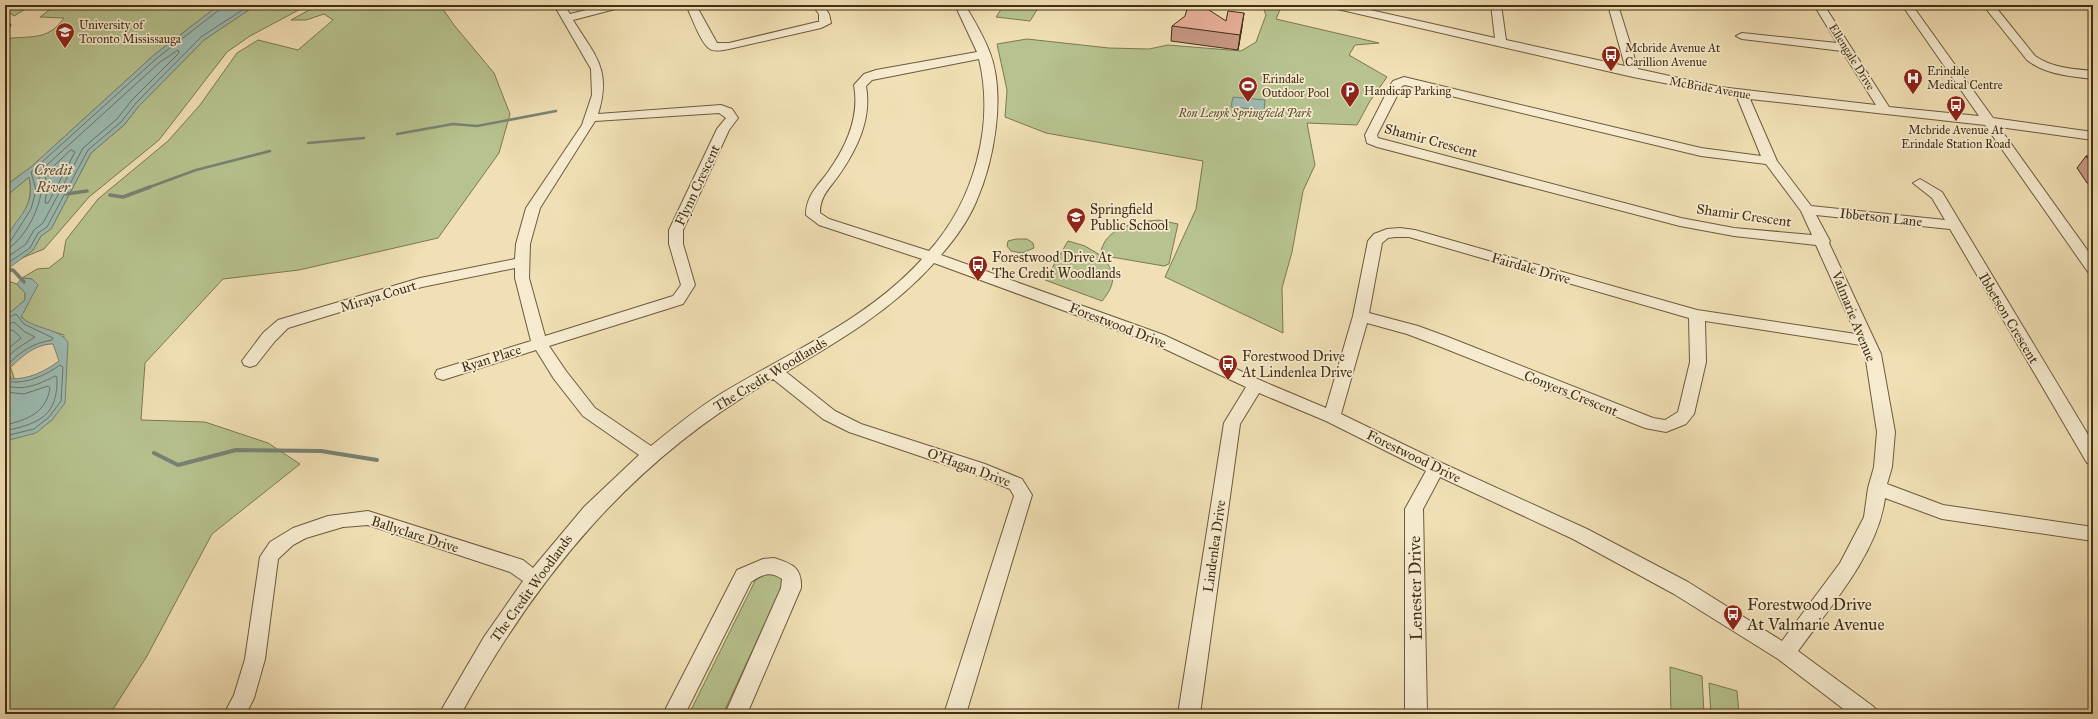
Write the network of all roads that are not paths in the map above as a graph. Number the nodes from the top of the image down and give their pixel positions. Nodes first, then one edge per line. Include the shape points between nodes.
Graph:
1 (559, 5) edge
2 (619, 5) edge
3 (691, 5) edge
4 (817, 5) edge
5 (960, 5) edge
6 (1333, 5) edge
7 (1496, 5) edge
8 (1613, 5) edge
9 (1820, 5) edge
10 (1906, 5) edge
11 (1988, 5) edge
12 (566, 18) junction
13 (1742, 36) dead end
14 (1502, 43) junction
15 (1847, 48) junction
16 (985, 54) junction
17 (1633, 72) junction
18 (2093, 75) edge
19 (1742, 94) junction
20 (1885, 110) junction
21 (590, 118) junction
22 (1989, 121) junction
23 (2093, 136) edge
24 (1770, 161) junction
25 (1920, 183) dead end
26 (1807, 210) junction
27 (1954, 225) junction
28 (1823, 241) junction
29 (931, 258) junction
30 (522, 262) junction
31 (2093, 269) edge
32 (1697, 315) junction
33 (1361, 316) junction
34 (1867, 341) junction
35 (539, 343) junction
36 (250, 361) dead end
37 (775, 372) junction
38 (443, 374) dead end
39 (1256, 385) junction
40 (1332, 417) junction
41 (652, 455) junction
42 (2093, 458) edge
43 (1436, 468) junction
44 (1877, 488) junction
45 (2093, 534) edge
46 (536, 580) junction
47 (1785, 653) junction
48 (235, 714) edge
49 (450, 714) edge
50 (674, 714) edge
51 (736, 714) edge
52 (955, 714) edge
53 (1189, 714) edge
54 (1416, 714) edge
55 (1867, 714) edge

1 - 12 street
2 - 12 street
3 - 4 street via 714,47 729,46 821,25 825,23 824,14
5 - 16 street, The Credit Woodlands
6 - 14 street, McBride Avenue
7 - 14 street
8 - 17 street
9 - 15 street, Ellengale Drive
10 - 22 street
11 - 18 street via 2031,58 2040,65 2055,70
12 - 21 street via 597,69 598,95
13 - 15 street
14 - 17 street, McBride Avenue
15 - 20 street, Ellengale Drive
16 - 29 street, The Credit Woodlands via 991,91 983,163 959,222
16 - 29 street, Forestwood Drive via 876,74 863,81 860,85 862,107 854,136 839,165 815,199 813,215 824,222
17 - 19 street, McBride Avenue
19 - 20 street, McBride Avenue
19 - 24 street, Valmarie Avenue
20 - 22 street, McBride Avenue
21 - 30 street via 588,125 533,208 523,244
21 - 35 street, Flynn Crescent via 721,109 728,112 732,118 723,129 676,230 676,244 688,285 678,300
22 - 23 street, McBride Avenue
22 - 31 street
24 - 26 street, Valmarie Avenue
24 - 28 street, Shamir Crescent via 1701,152 1404,81 1397,84 1371,134 1372,140 1382,144 1680,222 1734,232
25 - 27 street, Ibbetson Crescent via 1937,195
26 - 27 street, Ibbetson Lane
26 - 28 street, Valmarie Avenue
27 - 42 street, Ibbetson Crescent
28 - 34 street, Valmarie Avenue
29 - 37 street, The Credit Woodlands via 881,304
29 - 39 street, Forestwood Drive via 1158,338
30 - 35 street via 522,278
30 - 36 street, Miraya Court via 420,283 283,324
32 - 33 street, Fairdale Drive via 1410,233 1395,232 1382,234 1375,241
32 - 33 street, Conyers Crescent via 1698,362 1686,414 1680,420 1666,426 1651,424 1412,330
32 - 34 street, Fairdale Drive
33 - 40 street, Fairdale Drive
34 - 44 street, Valmarie Avenue via 1873,354 1886,432 1883,467
35 - 38 street, Ryan Place
35 - 41 street via 589,412
37 - 41 street, The Credit Woodlands via 722,402
37 - 52 street, O'Hagan Drive via 836,418 855,428 992,474 1016,484 1023,495
39 - 40 street, Forestwood Drive
39 - 53 street, Lindenlea Drive via 1232,423
40 - 43 street, Forestwood Drive
41 - 46 street, The Credit Woodlands via 572,531
43 - 47 street, Forestwood Drive via 1598,543 1687,592
43 - 54 street, Lenester Drive via 1414,509
44 - 45 street via 1942,512
44 - 47 street, Valmarie Avenue via 1873,517 1847,569
46 - 48 street, Ballyclare Drive via 516,566 368,518 344,520 292,536 273,550 269,557 251,679 243,702
46 - 49 street, The Credit Woodlands via 482,656
47 - 55 street, Forestwood Drive
50 - 51 street via 744,576 758,568 776,565 792,576 791,588

